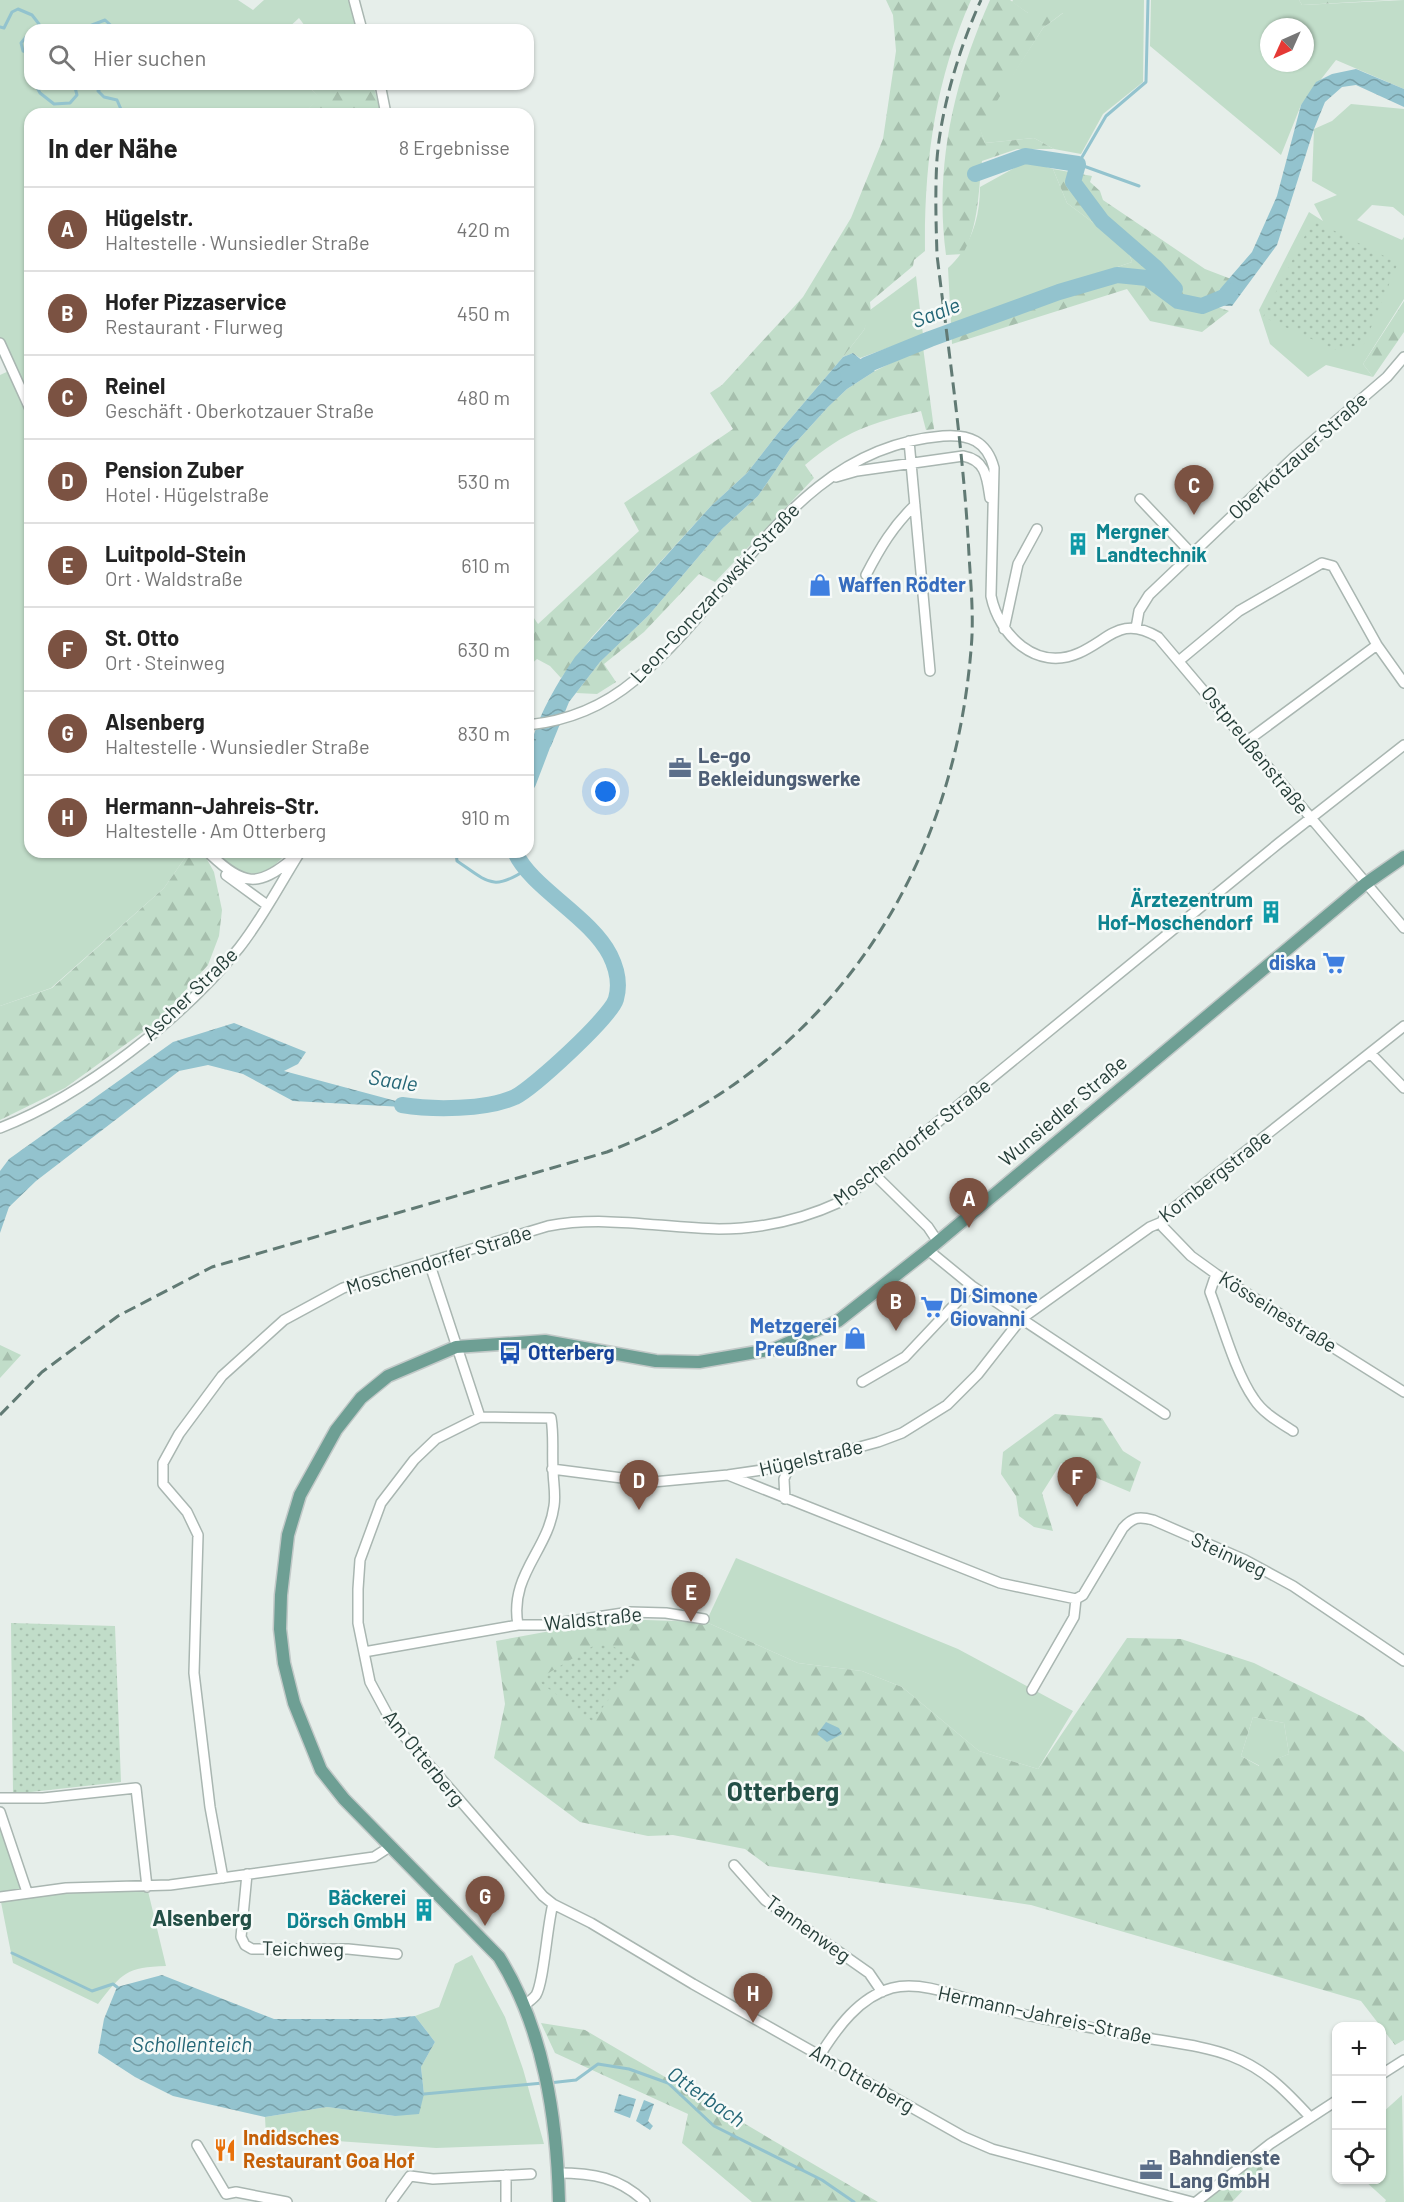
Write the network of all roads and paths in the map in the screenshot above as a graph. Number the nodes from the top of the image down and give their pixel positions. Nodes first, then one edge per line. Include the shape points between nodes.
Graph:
1 (354, 0) edge
2 (360, 24) edge
3 (381, 90) edge
4 (385, 108) edge
5 (0, 343) edge
6 (1404, 357) edge
7 (24, 396) edge
8 (909, 441) junction
9 (911, 463) junction
10 (831, 478) junction
11 (1140, 499) dead end
12 (915, 505) junction
13 (992, 516) junction
14 (1037, 529) dead end
15 (1192, 554) junction
16 (866, 575) dead end
17 (1136, 628) junction
18 (1004, 629) junction
19 (1377, 645) junction
20 (1180, 660) junction
21 (930, 671) dead end
22 (1404, 683) edge
23 (534, 724) edge
24 (1247, 741) junction
25 (1404, 745) edge
26 (1311, 819) junction
27 (1404, 857) edge
28 (213, 858) edge
29 (215, 858) edge
30 (293, 858) edge
31 (296, 858) edge
32 (1365, 884) junction
33 (267, 906) junction
34 (1404, 928) edge
35 (1404, 1026) edge
36 (1371, 1053) junction
37 (1404, 1088) edge
38 (0, 1128) edge
39 (876, 1176) junction
40 (1162, 1222) junction
41 (933, 1246) junction
42 (429, 1262) junction
43 (1216, 1274) junction
44 (972, 1286) junction
45 (1021, 1319) junction
46 (456, 1347) junction
47 (862, 1382) dead end
48 (1404, 1392) edge
49 (1165, 1414) dead end
50 (480, 1417) junction
51 (551, 1418) joint
52 (1293, 1431) dead end
53 (789, 1466) junction
54 (552, 1469) junction
55 (728, 1475) junction
56 (785, 1499) junction
57 (1076, 1599) junction
58 (704, 1619) dead end
59 (518, 1625) junction
60 (364, 1652) junction
61 (1404, 1661) edge
62 (1032, 1690) dead end
63 (0, 1798) edge
64 (0, 1812) edge
65 (388, 1848) junction
66 (734, 1865) dead end
67 (247, 1874) junction
68 (223, 1878) junction
69 (147, 1887) junction
70 (27, 1892) junction
71 (0, 1897) edge
72 (553, 1904) junction
73 (397, 1954) dead end
74 (882, 1992) junction
75 (525, 2005) junction
76 (820, 2055) junction
77 (1404, 2060) edge
78 (1386, 2071) edge
79 (1332, 2103) edge
80 (1310, 2117) junction
81 (197, 2145) dead end
82 (531, 2174) dead end
83 (558, 2174) junction
84 (506, 2175) junction
85 (227, 2198) edge
86 (287, 2202) edge
87 (391, 2202) edge
88 (506, 2202) edge
89 (559, 2202) edge
90 (645, 2202) edge
91 (1194, 2202) edge

1 - 2 street
3 - 4 street
5 - 7 street
6 - 15 street, Oberkotzauer Straße via 1387,377 1293,458
8 - 9 street
8 - 10 street, Leon-Gonczarowski-Straße via 868,453
8 - 13 street via 961,434 978,442 994,468
9 - 10 street, Leon-Gonczarowski-Straße
9 - 12 street
9 - 13 street via 973,458 987,476
10 - 23 street, Leon-Gonczarowski-Straße via 792,511 649,668 621,691 588,710
11 - 15 street
12 - 16 street via 882,543
12 - 21 street
13 - 18 street via 992,596 994,612
14 - 18 street via 1018,564
15 - 17 street, Oberkotzauer Straße via 1142,603
17 - 18 street via 1117,630 1078,653 1055,658 1022,647
17 - 20 street, Ostpreußenstraße via 1158,637
19 - 20 street via 1333,566 1322,563 1239,611
19 - 22 street
19 - 24 street
20 - 24 street, Ostpreußenstraße
24 - 26 street, Ostpreußenstraße
25 - 26 street, Moschendorfer Straße
26 - 32 street, Ostpreußenstraße
26 - 39 street, Moschendorfer Straße
27 - 32 main road, Wunsiedler Straße
28 - 33 street via 227,876
29 - 30 street via 234,875 247,880 271,876
31 - 33 street, Ascher Straße
32 - 34 street
32 - 41 main road, Wunsiedler Straße
33 - 38 street, Ascher Straße via 239,948 173,1017 68,1093
35 - 36 street, Kornbergstraße
36 - 37 street
36 - 40 street, Kornbergstraße via 1165,1215
39 - 41 street via 928,1227
39 - 42 street, Moschendorfer Straße via 840,1203 785,1223 720,1229 578,1221 548,1226
40 - 43 street, Kösseinestraße via 1191,1256
40 - 45 street, Kornbergstraße
41 - 44 street
41 - 46 main road, Wunsiedler Straße via 838,1321 774,1349 699,1362 656,1361 545,1341
42 - 46 street
42 - 68 street, Moschendorfer Straße via 344,1288 284,1320 222,1376 179,1434 163,1463 161,1477 168,1491 188,1512 198,1535 194,1673
43 - 48 street, Kösseinestraße
43 - 52 street via 1210,1292 1246,1384 1266,1413
44 - 45 street
44 - 47 street via 905,1357
45 - 49 street
45 - 53 street, Hügelstraße via 978,1374 947,1405 902,1433
46 - 50 street
46 - 65 main road, Wunsiedler Straße via 388,1376 361,1398 336,1430 300,1495 288,1535 280,1629 294,1702 321,1770
50 - 51 street, Am Otterberg
50 - 60 street, Am Otterberg via 436,1439 381,1503 360,1560 358,1623
51 - 54 street, Waldstraße
53 - 55 street, Hügelstraße
53 - 56 street via 784,1479
54 - 55 street, Hügelstraße via 653,1482
54 - 59 street, Waldstraße via 554,1507 517,1593
55 - 56 street
56 - 57 street via 1000,1583
57 - 61 street, Steinweg via 1083,1594 1123,1528 1131,1519 1140,1517 1245,1560 1293,1586
57 - 62 street, Steinweg via 1074,1617
58 - 59 street, Waldstraße via 630,1612
59 - 60 street, Waldstraße
60 - 72 street, Am Otterberg via 370,1682 391,1721 485,1832
63 - 69 street via 43,1798 136,1788
64 - 70 street
65 - 67 street via 374,1857
65 - 75 main road, Wunsiedler Straße via 431,1886 499,1957
66 - 74 street, Tannenweg via 765,1900 869,1973
67 - 68 street
67 - 73 street, Teichweg via 241,1937 252,1949 348,1949
68 - 69 street
69 - 70 street
70 - 71 street
72 - 75 street via 540,1982 536,1995
72 - 76 street, Am Otterberg
74 - 76 street via 847,2017
74 - 80 street, Hermann-Jahreis-Straße via 894,1988 947,1992 1046,2019 1230,2056 1257,2068 1282,2086
75 - 83 main road, Wunsiedler Straße via 550,2095
76 - 91 street, Am Otterberg via 938,2124 992,2149
77 - 78 street
79 - 80 street
80 - 91 street
81 - 85 street
82 - 84 street
83 - 89 main road, Wunsiedler Straße
83 - 90 street via 606,2177 630,2188
84 - 87 street via 433,2179 410,2176
84 - 88 street
85 - 86 street via 246,2193

